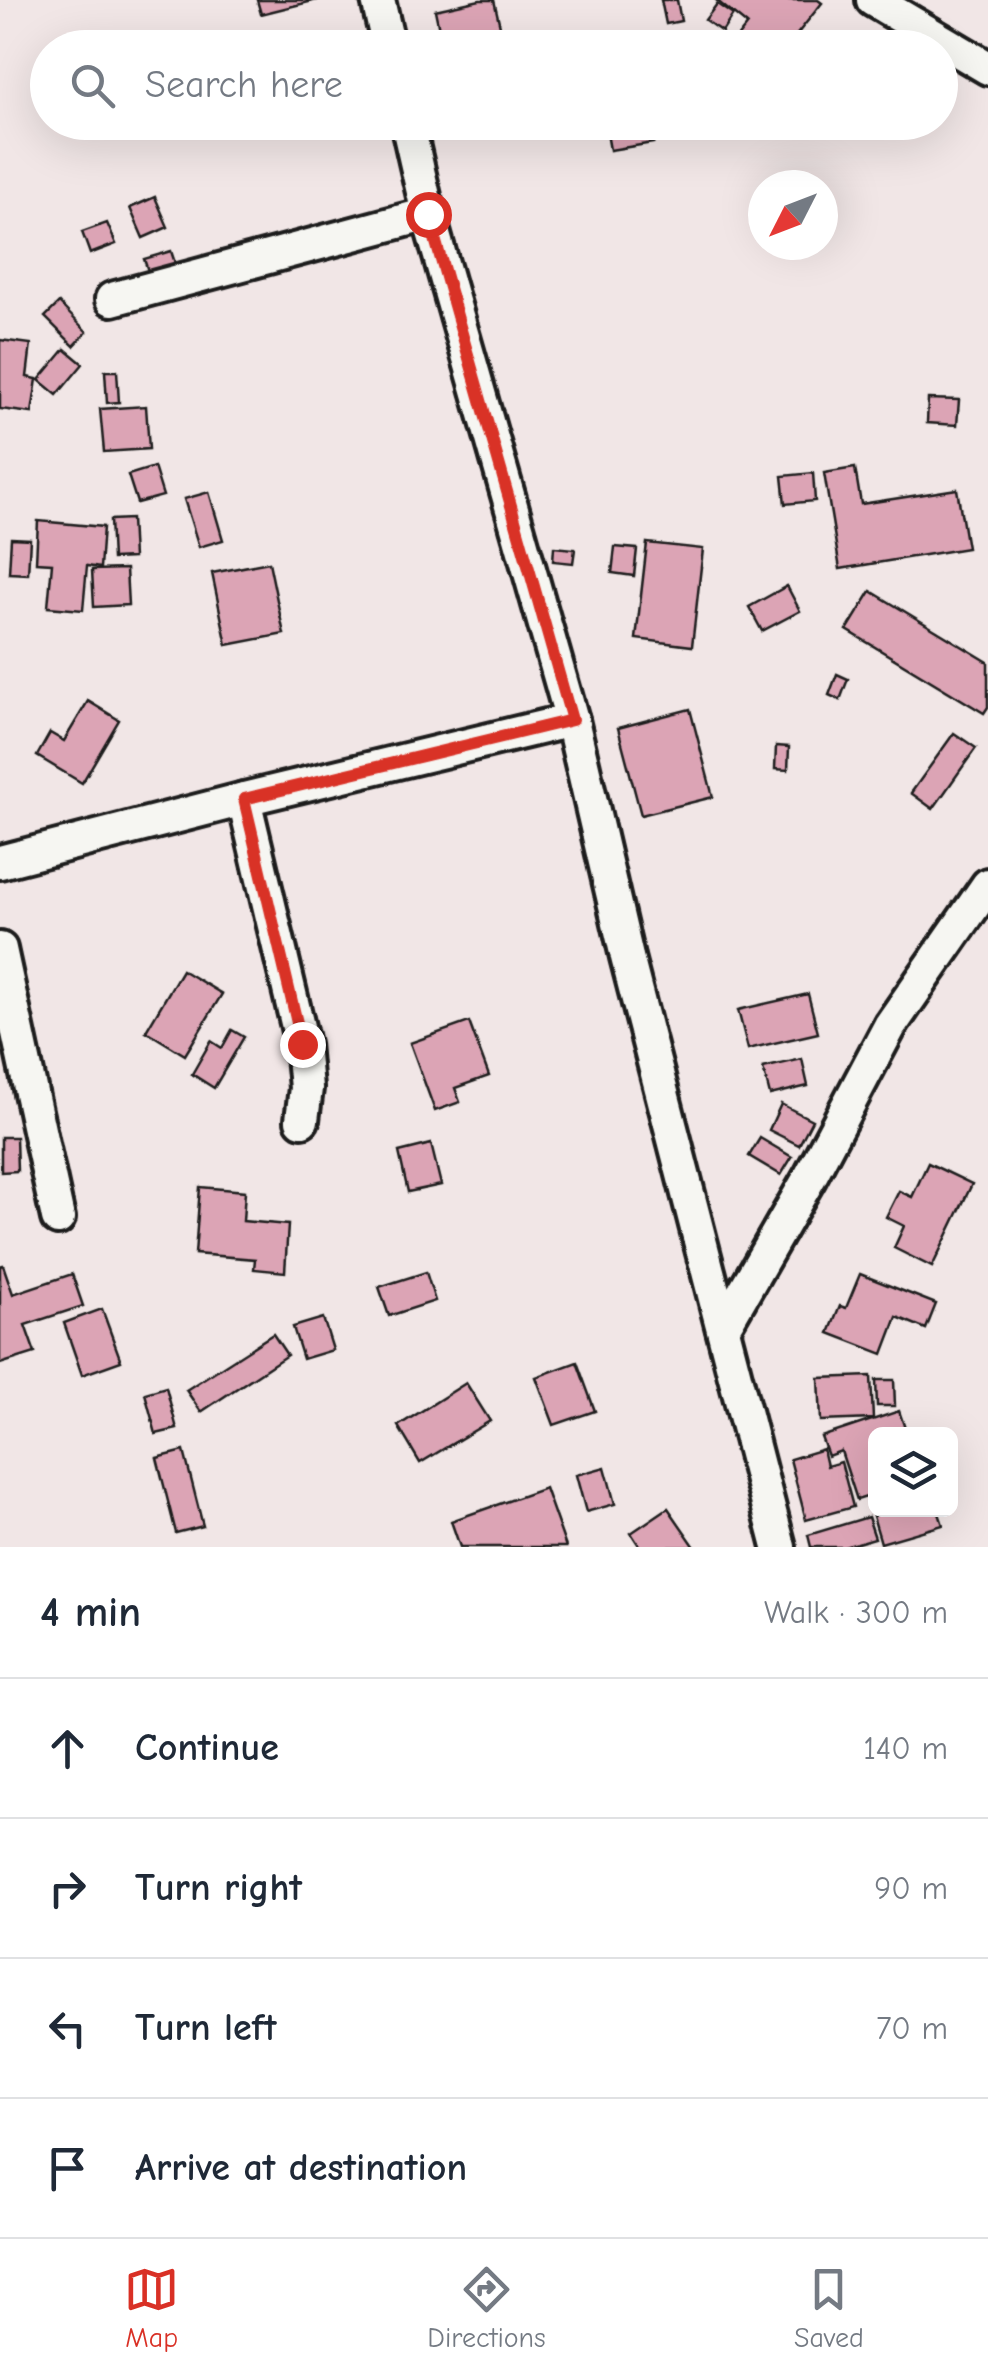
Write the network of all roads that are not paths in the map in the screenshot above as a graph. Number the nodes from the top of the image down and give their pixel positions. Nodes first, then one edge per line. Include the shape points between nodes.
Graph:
1 (378, 0) edge
2 (873, 0) edge
3 (385, 30) edge
4 (924, 30) edge
5 (958, 50) edge
6 (988, 68) edge
7 (411, 140) edge
8 (428, 214) junction
9 (112, 298) dead end
10 (572, 720) junction
11 (244, 799) junction
12 (0, 862) edge
13 (988, 885) edge
14 (0, 949) edge
15 (302, 1120) dead end
16 (58, 1218) dead end
17 (722, 1328) junction
18 (779, 1547) edge

1 - 3 street
2 - 4 street
5 - 6 street
7 - 8 street
8 - 9 street
8 - 10 street
10 - 11 street
10 - 17 street
11 - 12 street
11 - 15 street via 302,1044
13 - 17 street via 890,1026
14 - 16 street
17 - 18 street

